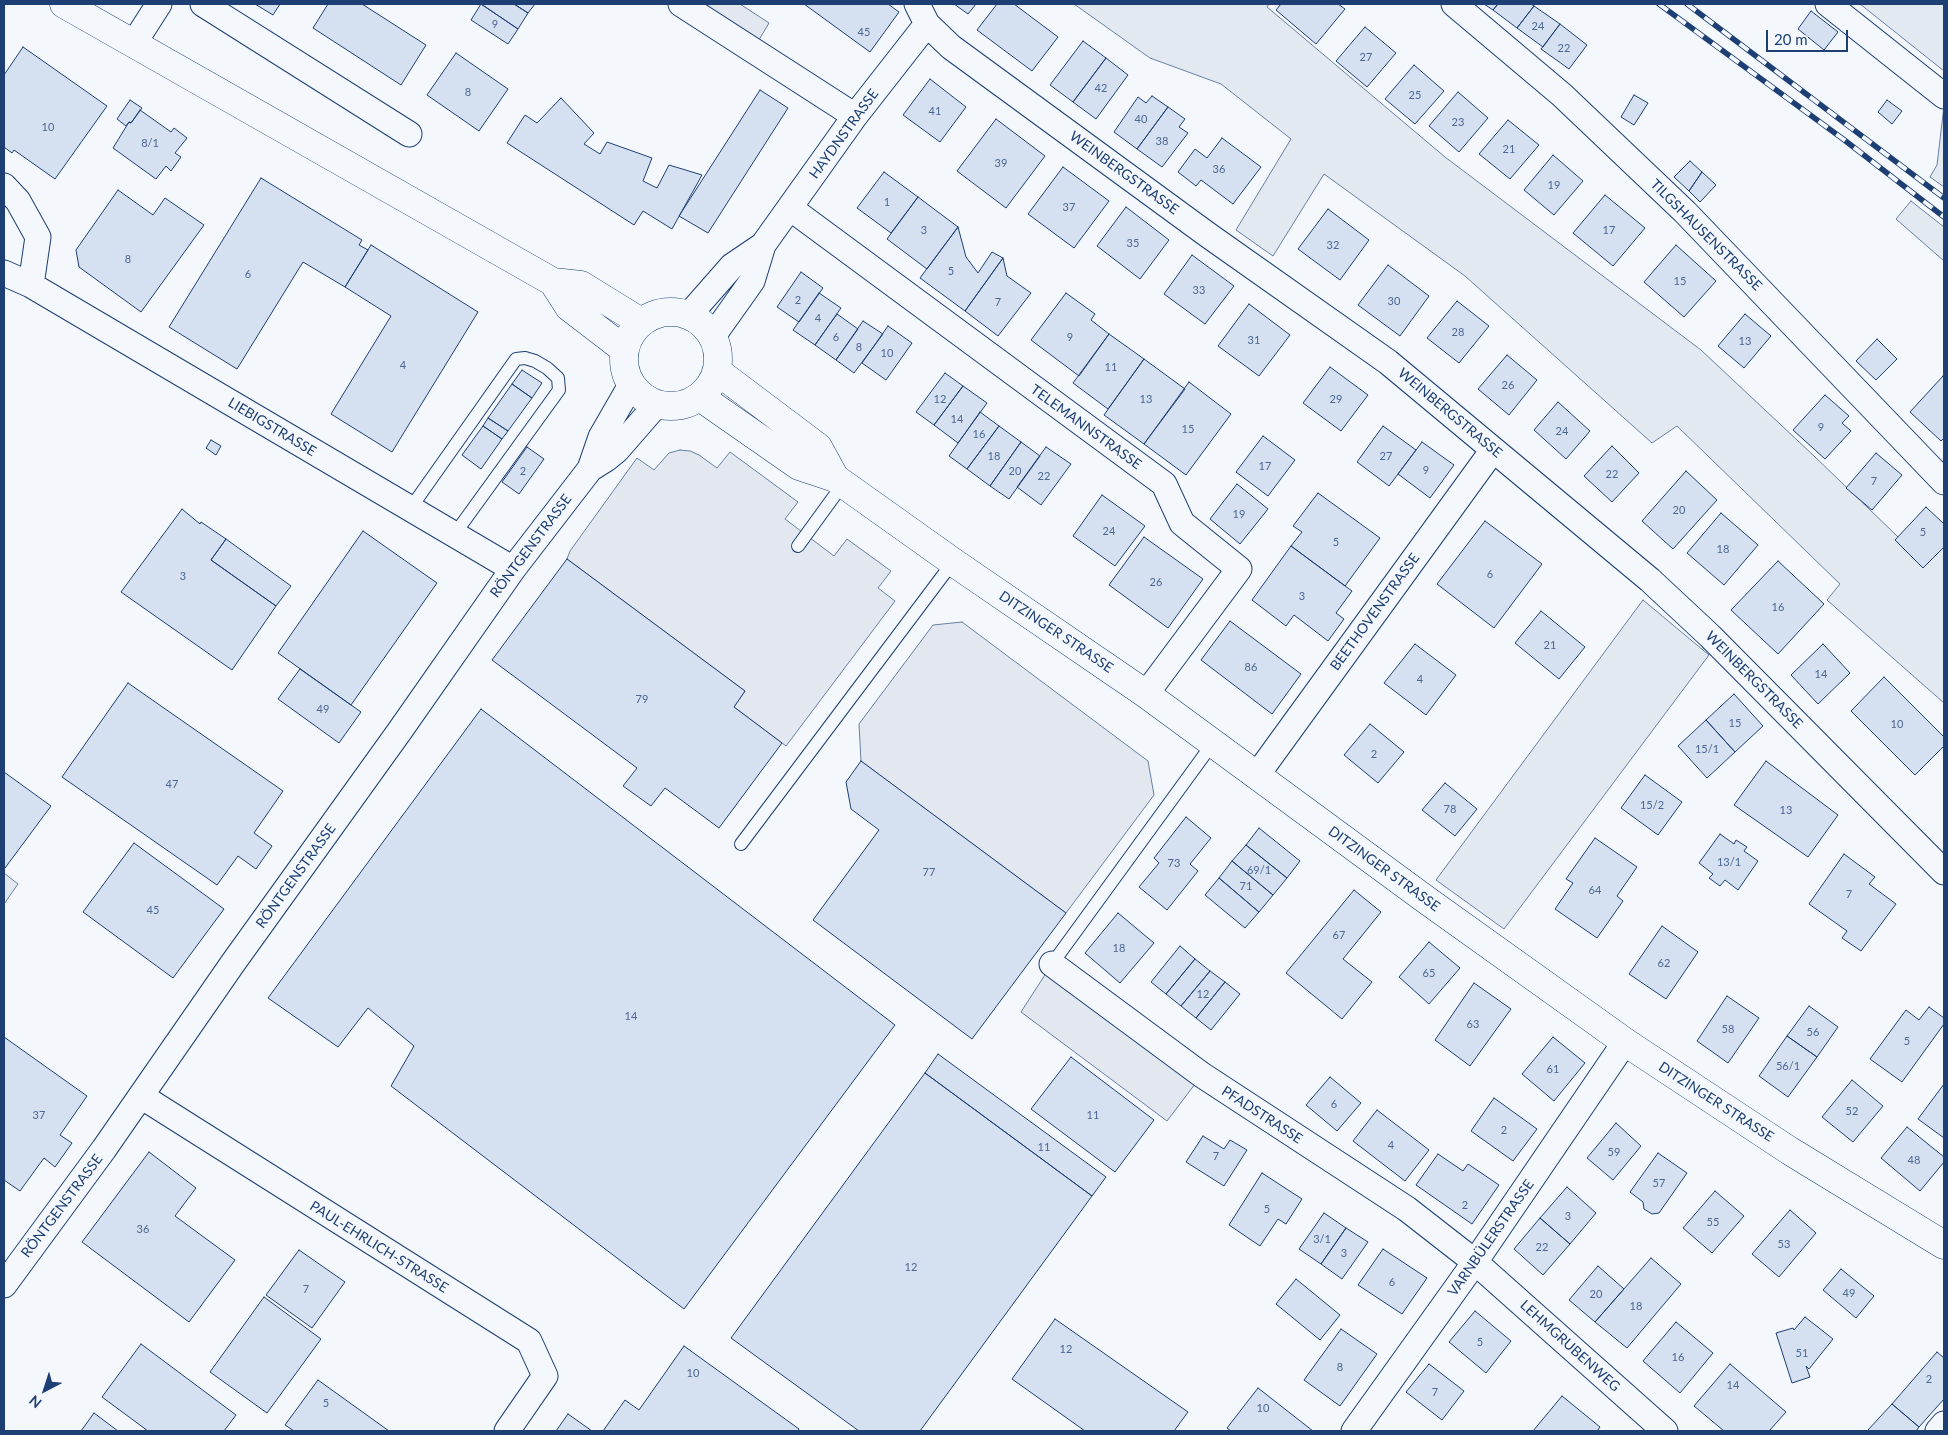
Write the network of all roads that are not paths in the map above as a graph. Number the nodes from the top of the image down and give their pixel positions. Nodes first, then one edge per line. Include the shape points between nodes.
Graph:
1 (64, 4) edge
2 (159, 4) edge
3 (203, 4) edge
4 (681, 4) edge
5 (1454, 4) edge
6 (1828, 4) edge
7 (922, 14) edge
8 (134, 43) junction
9 (1944, 96) edge
10 (856, 116) junction
11 (410, 134) dead end
12 (4, 186) edge
13 (790, 208) junction
14 (763, 245) junction
15 (4, 273) edge
16 (553, 282) junction
17 (31, 285) junction
18 (689, 315) junction
19 (642, 322) junction
20 (713, 336) junction
21 (625, 350) junction
22 (717, 371) junction
23 (631, 385) junction
24 (700, 398) junction
25 (657, 404) junction
26 (1493, 450) junction
27 (590, 469) junction
28 (839, 481) junction
29 (1944, 482) edge
30 (410, 509) junction
31 (454, 535) junction
32 (798, 546) dead end
33 (953, 562) junction
34 (512, 569) junction
35 (1146, 694) junction
36 (1213, 743) junction
37 (1257, 775) junction
38 (741, 844) dead end
39 (1944, 872) edge
40 (1052, 964) joint
41 (1624, 1042) junction
42 (141, 1096) junction
43 (1944, 1245) edge
44 (1475, 1262) junction
45 (4, 1285) edge
46 (1944, 1424) edge
47 (507, 1431) edge
48 (1354, 1431) edge
49 (1665, 1431) edge
50 (1938, 1431) edge

1 - 8 street
2 - 8 street
3 - 11 street
4 - 10 street
5 - 29 street, TILGSHAUSENSTRASSE via 1562,95 1686,212
6 - 9 street
7 - 10 street, HAYDNSTRASSE
7 - 26 street, WEINBERGSTRASSE via 950,47 1388,362
8 - 16 street
10 - 13 street, HAYDNSTRASSE
12 - 17 street via 18,201 38,236
13 - 14 street, HAYDNSTRASSE
13 - 35 street, TELEMANNSTRASSE via 1164,484 1182,523 1239,569
14 - 18 street, HAYDNSTRASSE via 732,266
14 - 20 street, HAYDNSTRASSE via 752,281
15 - 17 street, LIEBIGSTRASSE
16 - 19 street via 581,285
16 - 21 street via 569,307
17 - 30 street, LIEBIGSTRASSE
18 - 19 street via 665,312
18 - 20 street
19 - 21 street via 631,333
20 - 22 street via 718,350
21 - 23 street via 623,359
22 - 24 street
22 - 28 street, DITZINGER STRASSE via 818,447
23 - 25 street
23 - 27 street, RÖNTGENSTRASSE via 601,436
24 - 25 street via 670,407
24 - 28 street, DITZINGER STRASSE via 799,466
25 - 27 street, RÖNTGENSTRASSE via 617,450
26 - 37 street, BEETHOVENSTRASSE
26 - 39 street, WEINBERGSTRASSE via 1650,580 1710,636
27 - 34 street, RÖNTGENSTRASSE
28 - 32 lane
28 - 33 street, DITZINGER STRASSE
30 - 31 street, LIEBIGSTRASSE
30 - 31 lane via 516,358 535,360 558,378 559,390
31 - 34 street, LIEBIGSTRASSE
33 - 35 street, DITZINGER STRASSE
33 - 38 lane
34 - 42 street, RÖNTGENSTRASSE
35 - 36 street, DITZINGER STRASSE
36 - 37 street, DITZINGER STRASSE
36 - 40 lane
37 - 41 street, DITZINGER STRASSE
40 - 44 street, PFADSTRASSE via 1202,1075 1407,1210
41 - 43 street, DITZINGER STRASSE via 1790,1151
41 - 44 street, VARNBÜLERSTRASSE
42 - 45 street, RÖNTGENSTRASSE
42 - 47 street, PAUL-EHRLICH-STRASSE via 529,1341 545,1376
44 - 48 street, VARNBÜLERSTRASSE
44 - 49 street, LEHMGRUBENWEG
46 - 50 street

